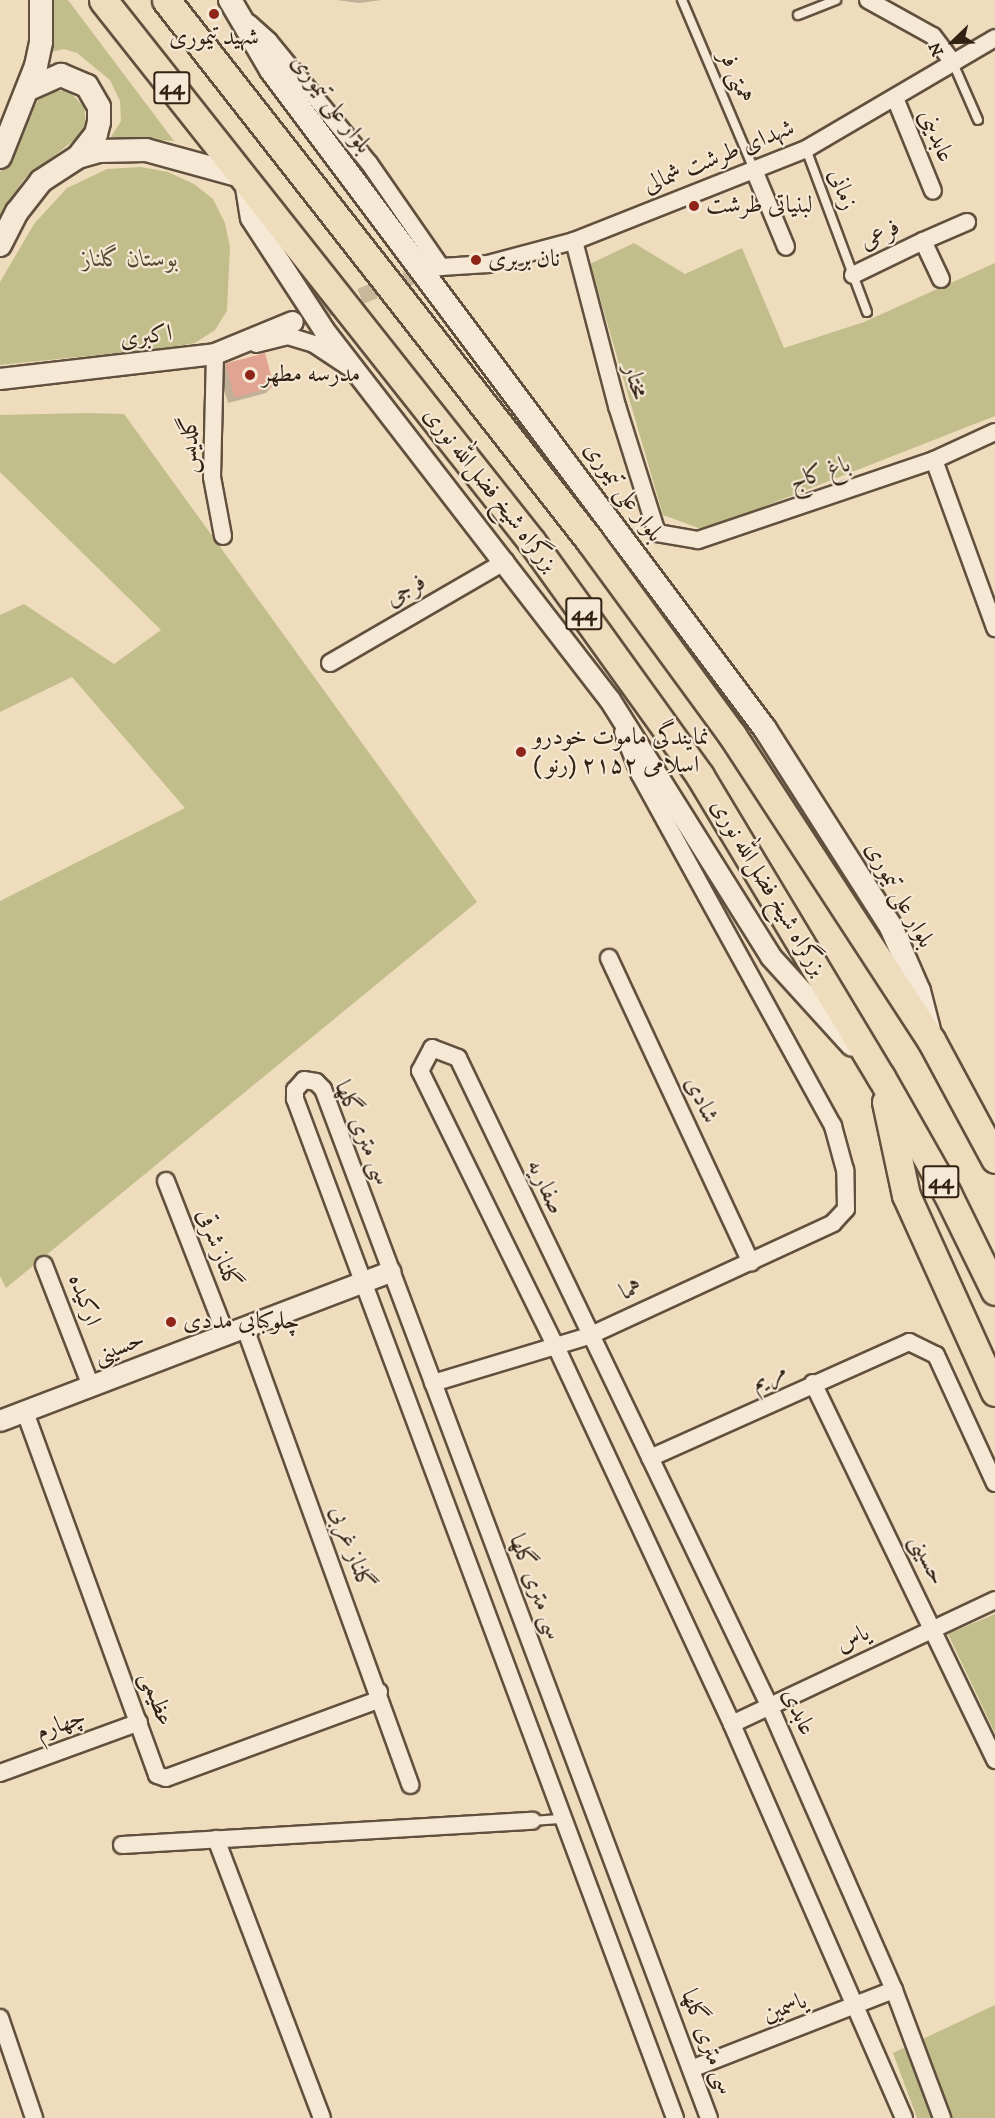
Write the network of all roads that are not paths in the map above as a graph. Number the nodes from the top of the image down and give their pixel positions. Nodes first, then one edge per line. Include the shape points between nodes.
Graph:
1 (41, 0) edge
2 (104, 0) edge
3 (166, 0) edge
4 (682, 0) edge
5 (836, 0) edge
6 (868, 0) edge
7 (232, 5) edge
8 (798, 15) dead end
9 (995, 38) edge
10 (953, 63) junction
11 (29, 89) junction
12 (895, 98) junction
13 (978, 120) dead end
14 (806, 149) junction
15 (0, 157) edge
16 (78, 157) junction
17 (754, 170) junction
18 (243, 178) junction
19 (933, 191) dead end
20 (967, 222) dead end
21 (923, 240) junction
22 (574, 241) junction
23 (0, 245) edge
24 (786, 247) dead end
25 (853, 275) junction
26 (941, 279) dead end
27 (867, 312) dead end
28 (293, 322) tunnel mouth
29 (215, 354) junction
30 (351, 368) junction
31 (0, 379) edge
32 (995, 432) edge
33 (934, 460) junction
34 (657, 533) joint
35 (223, 536) dead end
36 (506, 561) junction
37 (995, 628) edge
38 (330, 663) dead end
39 (610, 700) junction
40 (609, 958) dead end
41 (931, 1040) junction
42 (881, 1077) junction
43 (959, 1086) junction
44 (995, 1138) edge
45 (995, 1159) edge
46 (166, 1181) dead end
47 (751, 1262) junction
48 (44, 1265) dead end
49 (391, 1272) junction
50 (363, 1282) junction
51 (995, 1291) edge
52 (245, 1328) junction
53 (226, 1335) junction
54 (589, 1336) junction
55 (556, 1347) junction
56 (433, 1383) junction
57 (813, 1383) junction
58 (91, 1386) junction
59 (995, 1392) edge
60 (25, 1412) junction
61 (0, 1421) edge
62 (650, 1458) junction
63 (995, 1483) edge
64 (995, 1600) edge
65 (932, 1629) junction
66 (379, 1692) junction
67 (769, 1705) junction
68 (139, 1722) junction
69 (732, 1724) junction
70 (995, 1760) edge
71 (0, 1773) edge
72 (410, 1785) dead end
73 (563, 1819) junction
74 (532, 1821) joint
75 (216, 1839) junction
76 (122, 1845) dead end
77 (894, 1990) junction
78 (857, 2007) junction
79 (0, 2018) edge
80 (691, 2069) junction
81 (34, 2118) edge
82 (322, 2118) edge
83 (675, 2118) edge
84 (710, 2118) edge
85 (904, 2118) edge
86 (942, 2118) edge

1 - 11 main road via 41,42
2 - 18 highway, بزرگراه شیخ فضل‌الله نوری / 44
3 - 41 highway, بزرگراه شیخ فضل‌الله نوری / 44 via 590,541 732,735
4 - 17 lane, همتی فر
5 - 8 lane
6 - 10 street via 933,36
7 - 22 street, شهدای طرشت شمالی via 269,40 369,163 438,268 488,264
7 - 41 main road, بلوار علی تیموری via 271,70 765,729 891,927 919,991
9 - 10 street, شهدای طرشت شمالی
10 - 12 street, شهدای طرشت شمالی
10 - 13 lane
11 - 15 main road
11 - 16 main road via 61,75 87,86 99,107 99,122 89,146
12 - 14 street, شهدای طرشت شمالی
12 - 19 street, عابدینی
14 - 17 street, شهدای طرشت شمالی
14 - 25 lane, زمانی
16 - 18 main road via 121,148 146,150
16 - 23 main road via 41,181 17,212
17 - 22 street, شهدای طرشت شمالی
17 - 24 street
18 - 30 street via 250,218
18 - 42 highway, بزرگراه شیخ فضل‌الله نوری / 44 via 532,542 700,776
20 - 21 street
21 - 25 street, فرعی
21 - 26 street, فرعی
22 - 34 street, مختار via 617,406
25 - 27 lane, زمانی
28 - 29 street, اکبری
29 - 30 street via 288,336 314,344
29 - 31 street, اکبری
29 - 35 street, گلدیس via 212,477
30 - 36 street
32 - 33 street, باغ کاج
33 - 34 street, باغ کاج via 698,540
33 - 37 street
36 - 38 street, فرجی
36 - 39 street
39 - 42 street via 771,957
39 - 47 street, هما via 640,775 833,1126 848,1200 840,1217
40 - 47 street, شادی
41 - 43 highway, بزرگراه شیخ فضل‌الله نوری / 44
42 - 51 highway, بزرگراه شیخ فضل‌الله نوری / 44 via 947,1193
42 - 59 highway via 906,1196
43 - 44 highway
43 - 45 highway, بزرگراه شیخ فضل‌الله نوری / 44
46 - 53 street, گلناز شرقی
47 - 54 street, هما
48 - 58 street, ارکیده
49 - 50 street, حسینی
49 - 50 street, سی متری گلها via 323,1089 316,1082 304,1080 295,1090 295,1099
49 - 56 street, سی متری گلها
50 - 52 street, حسینی
50 - 73 street, سی متری گلها
52 - 53 street, حسینی
52 - 66 street, گلناز غربی
53 - 58 street, حسینی
54 - 55 street, هما
54 - 55 street, صفاریه via 458,1058 432,1048 420,1071
54 - 62 street, عابدی
55 - 56 street, هما
55 - 69 street
56 - 80 street, سی متری گلها
57 - 62 street, مریم
57 - 63 street, مریم via 909,1342 936,1355
57 - 65 street, حسینی
58 - 60 street, حسینی
60 - 61 street, حسینی
60 - 68 street, عظیمی
62 - 67 street, عابدی
64 - 65 street, یاس
65 - 67 street, یاس
65 - 70 street, حسینی
66 - 68 street, عظیمی via 375,1701 166,1778 157,1775
66 - 72 street, گلناز غربی
67 - 69 street, یاس
67 - 77 street, عابدی
68 - 71 street, چهارم
69 - 78 street
73 - 74 lane
73 - 83 street, سی متری گلها
74 - 75 street
75 - 76 street
75 - 82 street
77 - 78 street, یاسمین
77 - 86 street, عابدی
78 - 80 street, یاسمین
78 - 85 street
79 - 81 street
80 - 84 street, سی متری گلها

